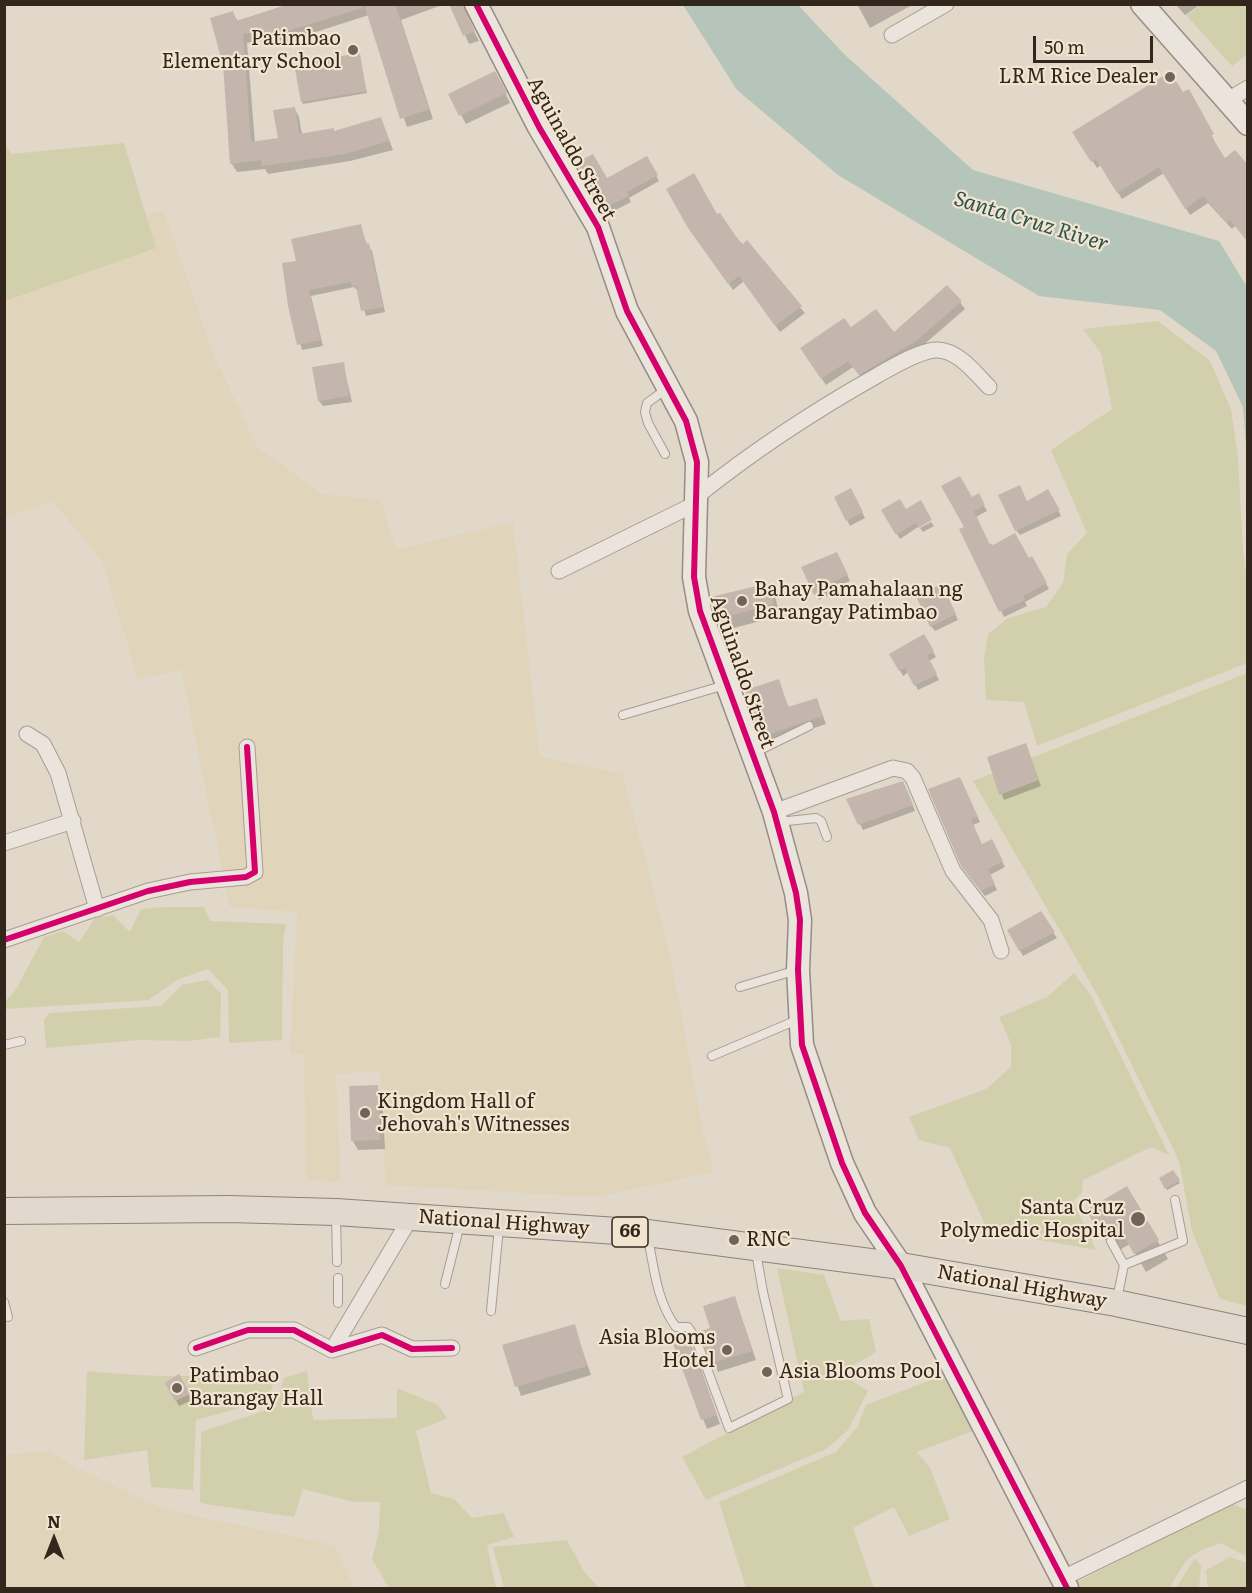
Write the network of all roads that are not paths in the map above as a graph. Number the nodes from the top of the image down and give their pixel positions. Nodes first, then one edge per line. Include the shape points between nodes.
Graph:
1 (476, 4) edge
2 (946, 4) edge
3 (1142, 4) edge
4 (892, 35) dead end
5 (1248, 88) edge
6 (1228, 100) junction
7 (1248, 124) edge
8 (669, 387) junction
9 (989, 387) dead end
10 (665, 454) dead end
11 (695, 501) junction
12 (559, 571) dead end
13 (726, 685) junction
14 (623, 715) dead end
15 (809, 726) dead end
16 (27, 734) dead end
17 (247, 747) dead end
18 (752, 753) junction
19 (775, 817) junction
20 (73, 821) junction
21 (828, 837) dead end
22 (4, 843) edge
23 (97, 909) junction
24 (4, 940) edge
25 (1001, 951) dead end
26 (798, 970) junction
27 (740, 987) dead end
28 (801, 1018) junction
29 (21, 1041) dead end
30 (4, 1045) edge
31 (712, 1056) dead end
32 (1175, 1200) dead end
33 (4, 1211) edge
34 (336, 1212) junction
35 (411, 1217) junction
36 (461, 1220) junction
37 (499, 1222) junction
38 (647, 1233) junction
39 (1111, 1241) dead end
40 (756, 1246) junction
41 (337, 1262) dead end
42 (1124, 1265) junction
43 (902, 1266) junction
44 (338, 1278) dead end
45 (445, 1284) dead end
46 (4, 1302) edge
47 (338, 1303) dead end
48 (1116, 1303) junction
49 (491, 1311) dead end
50 (8, 1317) dead end
51 (1248, 1331) edge
52 (196, 1348) dead end
53 (452, 1348) dead end
54 (332, 1350) junction
55 (1248, 1488) edge
56 (1064, 1584) edge

1 - 8 street, Aguinaldo Street via 538,127 598,227 627,311
2 - 4 street
3 - 6 street
5 - 6 street
6 - 7 street
8 - 10 lane via 647,403 645,412
8 - 11 street, Aguinaldo Street via 686,421 697,462
9 - 11 street via 962,360 938,350 916,356 833,400 745,458
11 - 12 street
11 - 13 street, Aguinaldo Street via 694,577 700,611
13 - 14 lane
13 - 18 street, Aguinaldo Street
15 - 18 lane
16 - 20 street via 43,744 58,773
17 - 23 street via 255,872 246,877 148,891
18 - 19 street, Aguinaldo Street
19 - 21 lane via 816,818
19 - 25 street via 893,768 907,771 952,871 991,920
19 - 26 street, Aguinaldo Street via 796,893 800,920
20 - 22 street
20 - 23 street
23 - 24 street
26 - 27 lane
26 - 28 street, Aguinaldo Street
28 - 31 lane
28 - 43 street, Aguinaldo Street via 802,1045 842,1163 865,1213
29 - 30 lane
32 - 42 lane via 1183,1241
33 - 34 main road, National Highway / 66
34 - 35 main road, National Highway / 66
34 - 41 lane
35 - 36 main road, National Highway / 66
35 - 54 street
36 - 37 main road, National Highway / 66
36 - 45 lane
37 - 38 main road, National Highway / 66
37 - 49 lane
38 - 40 main road, National Highway / 66
38 - 40 lane via 659,1292 669,1317 676,1327 688,1327 696,1339 729,1428 788,1399
39 - 42 lane
40 - 43 main road, National Highway / 66
42 - 48 lane
43 - 48 main road, National Highway / 66
43 - 56 street, Aguinaldo Street
44 - 47 lane
46 - 50 lane
48 - 51 main road, National Highway / 66
52 - 54 street via 248,1330 294,1329
53 - 54 street via 412,1349 382,1335
55 - 56 street

